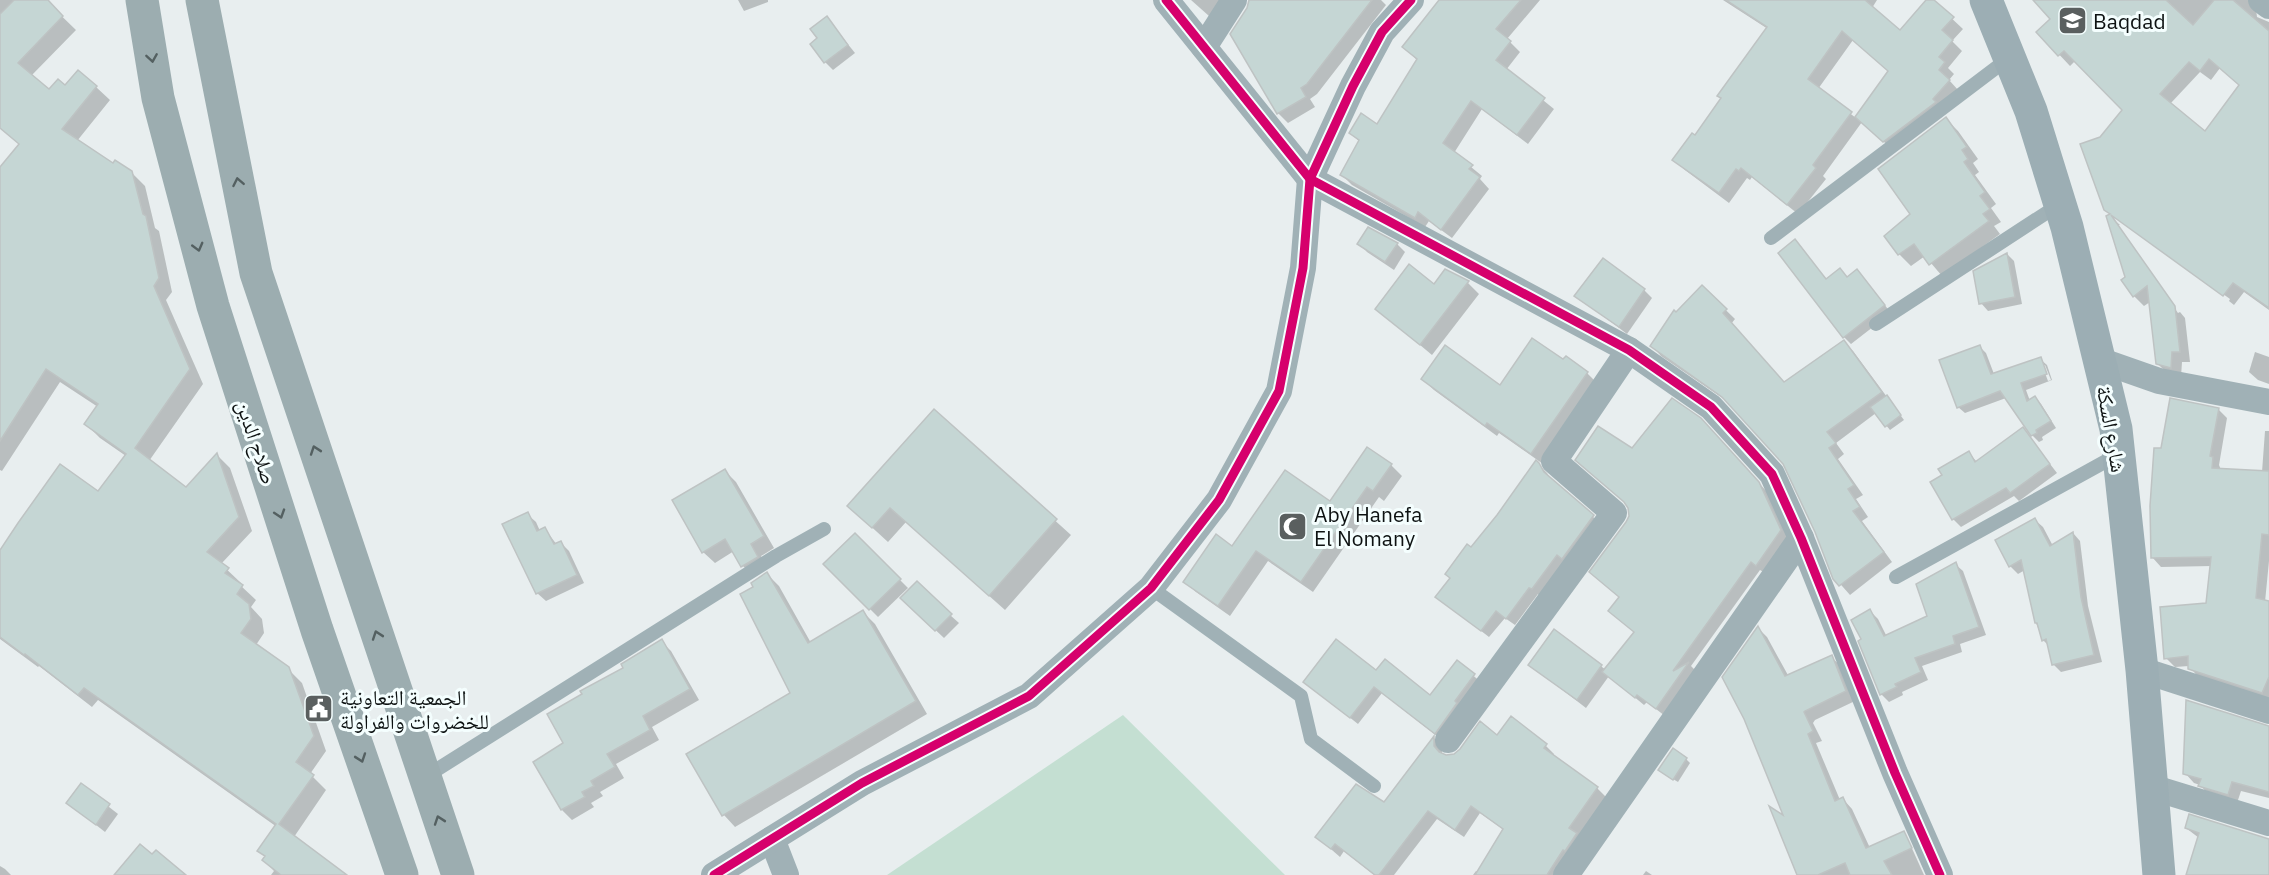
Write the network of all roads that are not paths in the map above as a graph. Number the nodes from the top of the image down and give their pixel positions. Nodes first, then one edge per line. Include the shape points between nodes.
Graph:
1 (142, 0) edge
2 (202, 0) edge
3 (1166, 0) edge
4 (1234, 0) edge
5 (1411, 0) edge
6 (1986, 0) edge
7 (2261, 0) edge
8 (2269, 6) edge
9 (1204, 47) junction
10 (2009, 58) junction
11 (1310, 179) junction
12 (2060, 204) junction
13 (1771, 238) dead end
14 (1876, 324) dead end
15 (1629, 350) junction
16 (2099, 360) junction
17 (2269, 402) edge
18 (2119, 454) junction
19 (824, 529) dead end
20 (1801, 538) junction
21 (1896, 577) dead end
22 (1151, 588) junction
23 (2142, 670) junction
24 (2269, 711) edge
25 (1448, 740) dead end
26 (425, 777) junction
27 (1374, 786) dead end
28 (2151, 787) junction
29 (2269, 823) edge
30 (772, 839) junction
31 (402, 875) edge
32 (458, 875) edge
33 (714, 875) edge
34 (786, 875) edge
35 (1566, 875) edge
36 (1940, 875) edge
37 (2159, 875) edge

1 -> 31 highway, صلاح الدين via 158,98 213,306
26 -> 2 highway via 256,273
3 - 9 street
4 - 9 street
5 - 11 street via 1382,32
6 - 10 street, شارع السكة
7 - 8 street
9 - 11 street
10 - 12 street, شارع السكة via 2031,111
10 - 13 lane
11 - 15 street
11 - 22 street via 1303,268 1279,391 1220,500
12 - 14 lane
12 - 16 street, شارع السكة
15 - 20 street via 1711,407 1772,474
15 - 25 street via 1554,461 1614,513
16 - 17 street via 2159,381
16 - 18 street, شارع السكة
18 - 21 lane
18 - 23 street, شارع السكة
19 - 26 lane
20 - 35 street
20 - 36 street
22 - 27 lane via 1301,696 1311,740
22 - 30 street via 1029,696 862,783
23 - 24 street
23 - 28 street, شارع السكة
32 -> 26 highway
28 - 29 street
28 - 37 street, شارع السكة
30 - 33 street
30 - 34 street

